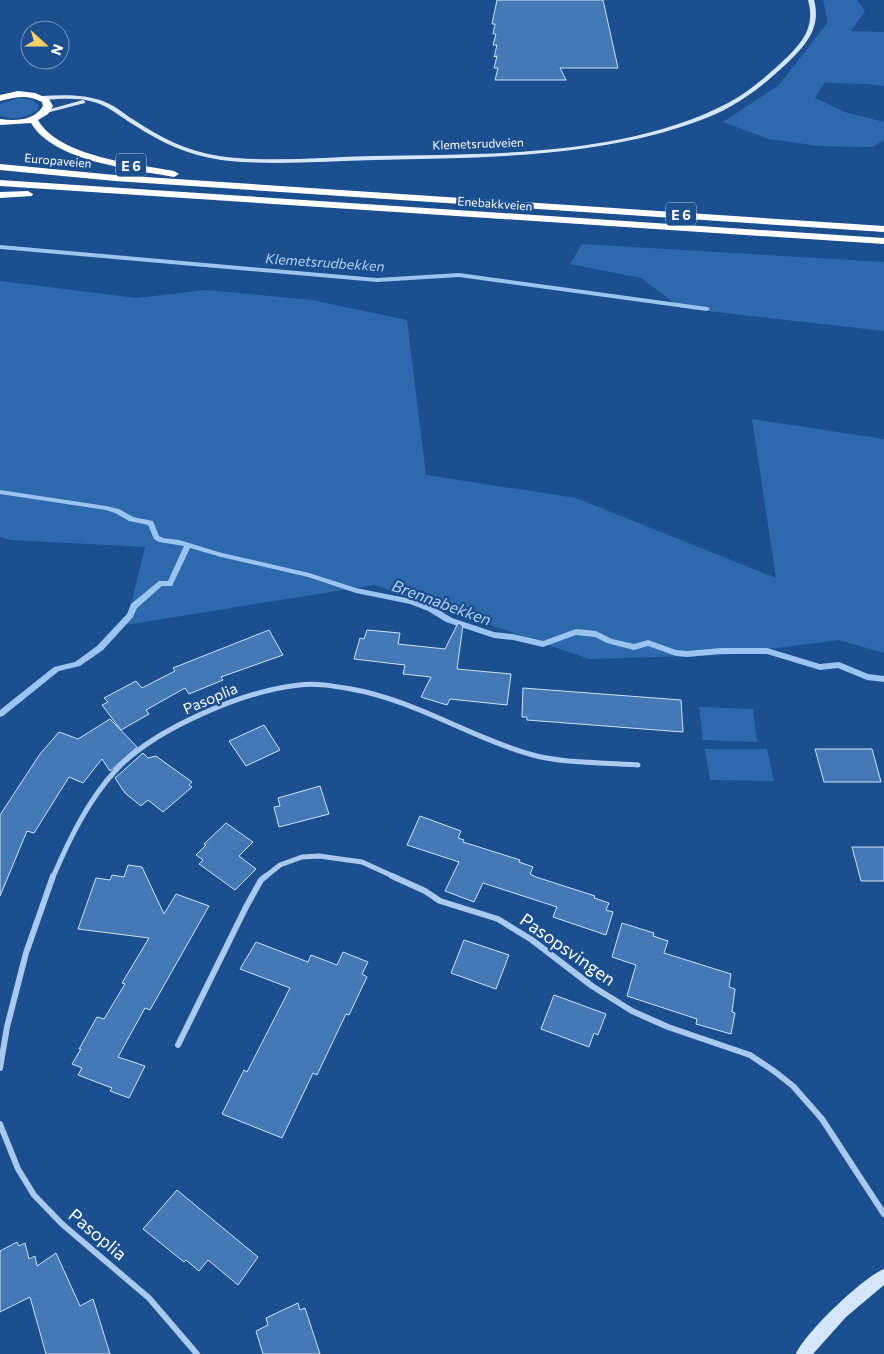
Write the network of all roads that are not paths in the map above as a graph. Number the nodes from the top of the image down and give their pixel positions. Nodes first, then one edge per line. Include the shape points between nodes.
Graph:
1 (811, 0) edge
2 (0, 98) edge
3 (42, 98) junction
4 (92, 100) junction
5 (46, 110) junction
6 (33, 119) junction
7 (0, 122) edge
8 (0, 167) edge
9 (115, 178) joint
10 (0, 184) edge
11 (242, 186) junction
12 (104, 191) junction
13 (0, 195) edge
14 (884, 228) edge
15 (884, 241) edge
16 (638, 765) dead end
17 (178, 1045) dead end
18 (0, 1068) edge
19 (0, 1124) edge
20 (884, 1214) edge
21 (884, 1276) edge
22 (197, 1354) edge
23 (803, 1354) edge

1 - 4 street, Klemetsrudveien via 815,15 811,31 779,68 745,96 724,108 671,128 579,147 378,158 237,159 176,147 108,105
2 - 3 highway via 20,94
3 - 4 street, Klemetsrudveien via 73,96
3 - 5 highway via 48,106
4 - 5 street
5 - 6 highway
6 - 7 highway
6 - 11 highway, E 6 via 42,132 81,152 129,165
8 - 9 highway, Europaveien / E 6
9 - 11 highway, Enebakkveien / E 6
10 - 12 highway, Europaveien / E 6
11 - 14 highway, Enebakkveien / E 6
12 - 13 highway, E 6
12 - 15 highway, Enebakkveien / E 6
16 - 18 street, Pasoplia via 534,755 373,695 334,686 276,689 210,711 163,734 128,759 110,778 82,819 57,864 38,913 7,1021
17 - 20 street, Pasopsvingen via 261,880 280,865 302,857 362,862 440,902 498,919 592,986 632,1010 668,1027 750,1055 774,1071 794,1086 822,1119
19 - 22 street, Pasoplia via 18,1169 34,1196 149,1298
21 - 23 street via 833,1320

